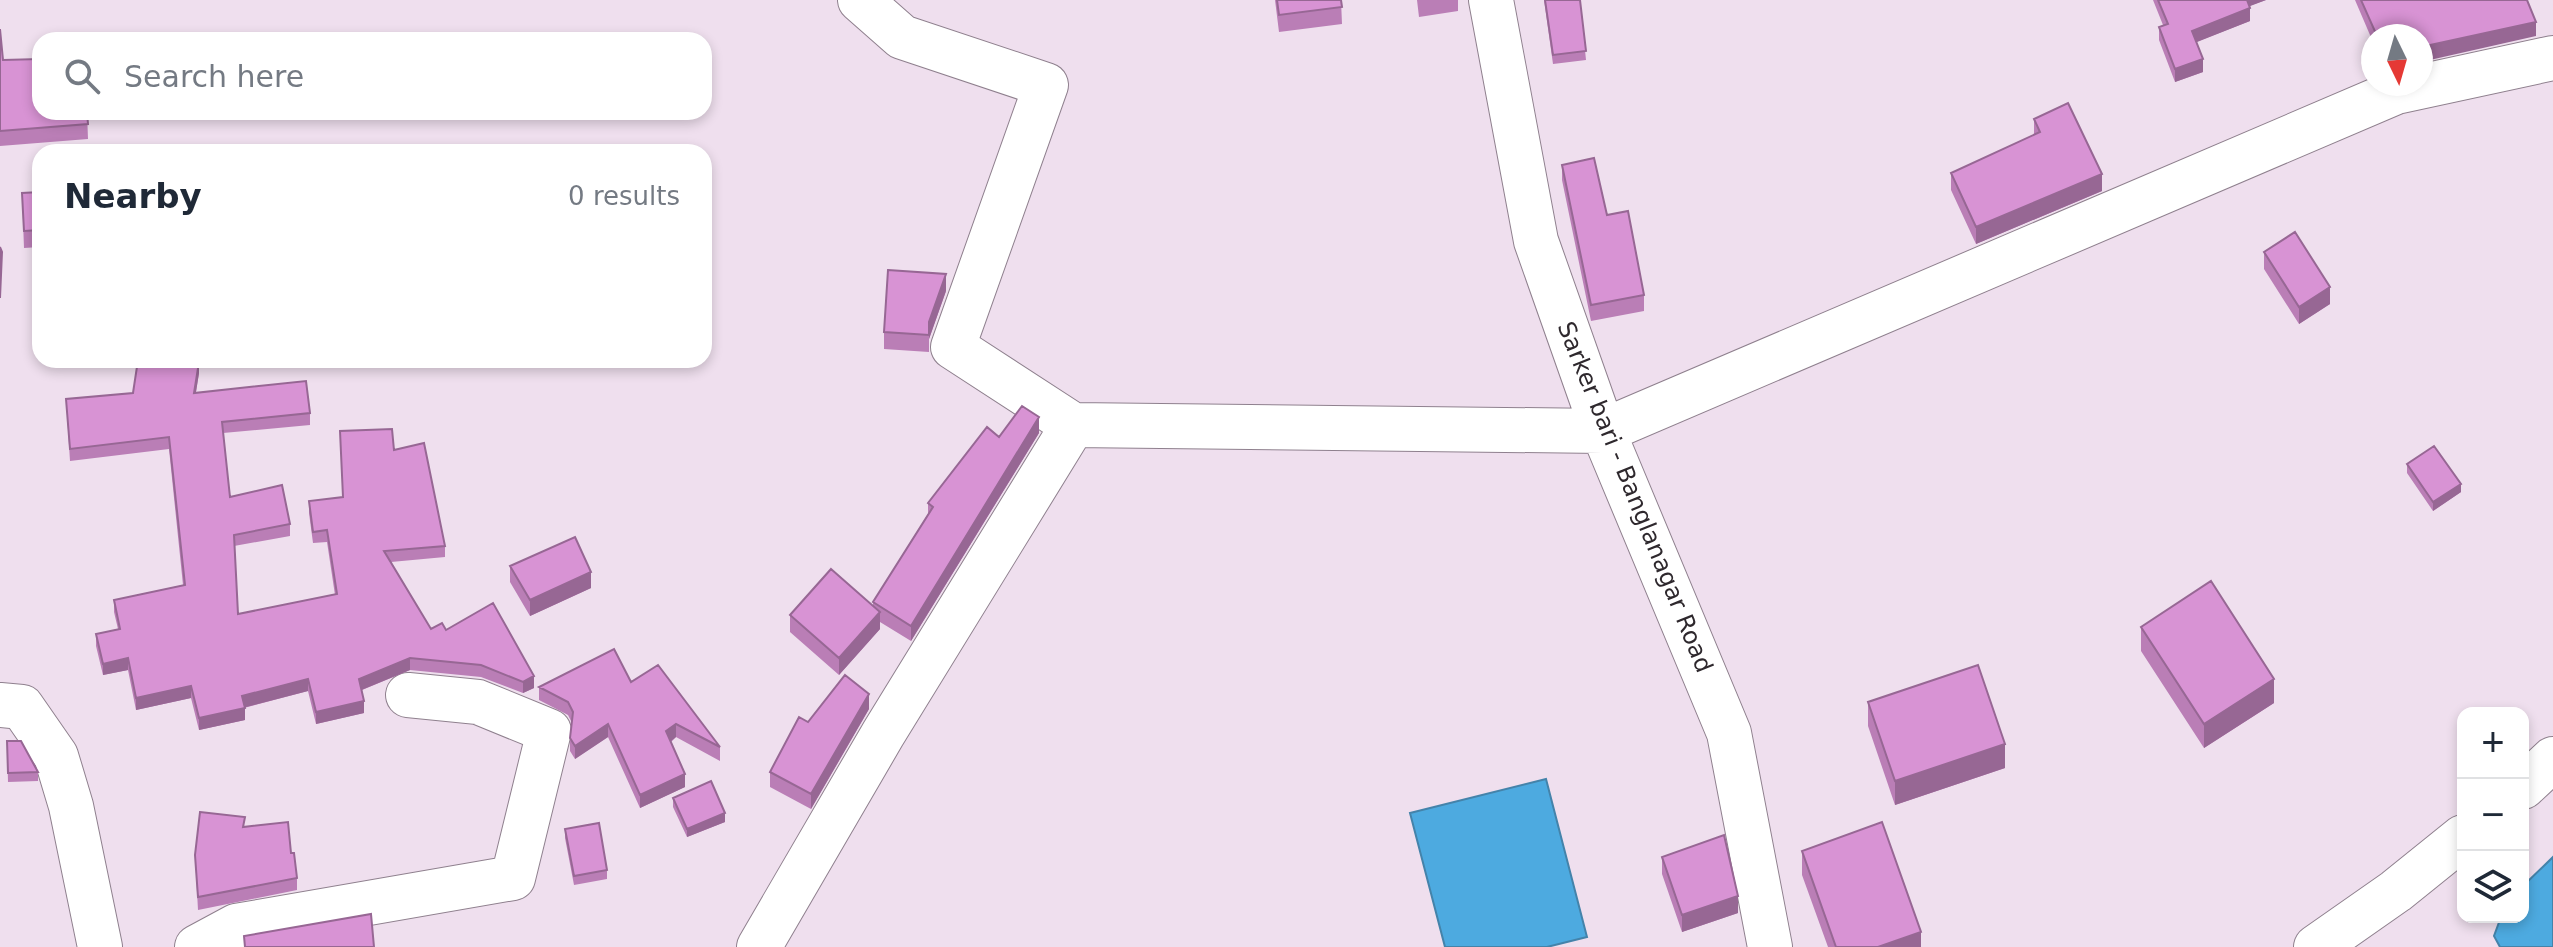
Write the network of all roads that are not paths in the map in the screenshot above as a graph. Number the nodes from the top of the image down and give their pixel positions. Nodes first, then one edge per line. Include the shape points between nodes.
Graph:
1 (860, 0) edge
2 (1491, 0) edge
3 (2553, 58) edge
4 (1073, 425) junction
5 (1603, 431) junction
6 (408, 695) dead end
7 (0, 705) edge
8 (2553, 759) edge
9 (2529, 781) edge
10 (2457, 842) edge
11 (100, 947) edge
12 (197, 947) edge
13 (759, 947) edge
14 (1770, 947) edge
15 (2316, 947) edge

1 - 4 street via 902,37 1046,85 953,347
2 - 5 street, Sarker bari - Banglanagar Road via 1536,241
3 - 5 street via 2396,92
4 - 5 street
4 - 13 street
5 - 14 street, Sarker bari - Banglanagar Road via 1729,733
6 - 12 street via 478,702 549,731 513,878 236,926
7 - 11 street via 22,707 56,756
8 - 9 street
10 - 15 street

